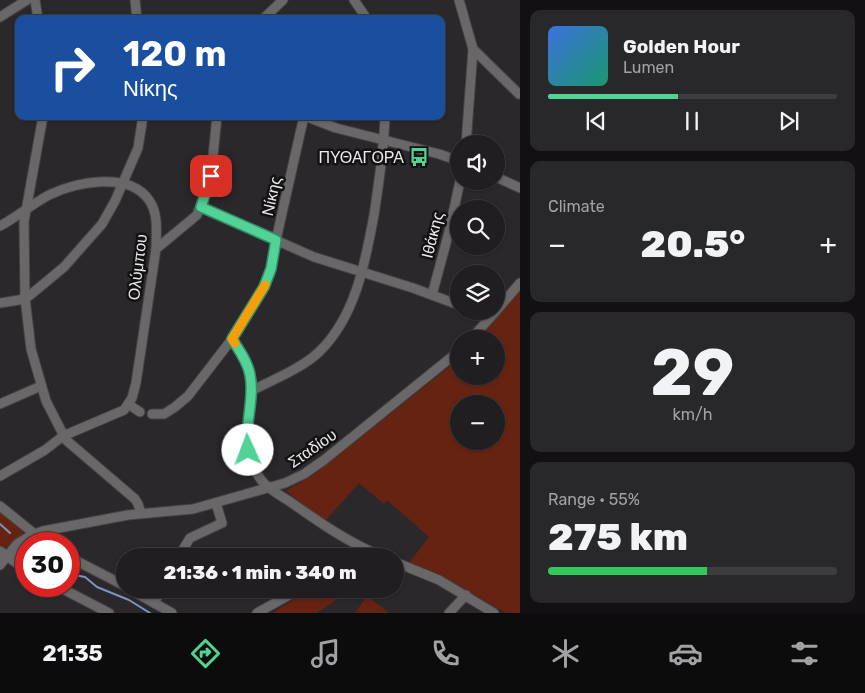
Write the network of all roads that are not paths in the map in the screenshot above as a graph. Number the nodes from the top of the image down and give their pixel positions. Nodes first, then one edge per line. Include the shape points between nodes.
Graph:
1 (27, 0) edge
2 (35, 0) edge
3 (135, 0) edge
4 (283, 0) edge
5 (354, 0) edge
6 (460, 0) edge
7 (37, 15) edge
8 (137, 15) edge
9 (267, 15) edge
10 (364, 15) edge
11 (0, 17) edge
12 (473, 50) junction
13 (519, 94) edge
14 (42, 120) edge
15 (142, 120) edge
16 (217, 120) edge
17 (304, 120) edge
18 (315, 120) edge
19 (385, 120) edge
20 (467, 135) edge
21 (384, 141) junction
22 (450, 158) edge
23 (505, 181) edge
24 (123, 182) junction
25 (520, 188) edge
26 (458, 190) edge
27 (201, 207) junction
28 (26, 209) junction
29 (0, 226) edge
30 (276, 240) junction
31 (156, 249) junction
32 (361, 273) junction
33 (520, 283) edge
34 (432, 295) junction
35 (25, 298) junction
36 (505, 301) edge
37 (450, 302) edge
38 (0, 303) edge
39 (489, 320) edge
40 (479, 330) edge
41 (232, 339) junction
42 (450, 358) edge
43 (41, 386) junction
44 (251, 391) junction
45 (0, 404) edge
46 (126, 407) junction
47 (140, 412) dead end
48 (152, 414) dead end
49 (63, 436) junction
50 (0, 476) edge
51 (269, 488) junction
52 (216, 503) junction
53 (0, 506) edge
54 (142, 513) junction
55 (66, 527) junction
56 (31, 532) edge
57 (43, 532) edge
58 (54, 532) edge
59 (15, 546) edge
60 (184, 548) edge
61 (355, 548) edge
62 (0, 551) edge
63 (15, 554) edge
64 (8, 557) junction
65 (15, 562) edge
66 (80, 563) edge
67 (0, 565) edge
68 (404, 566) edge
69 (116, 581) edge
70 (466, 595) junction
71 (77, 597) edge
72 (145, 598) edge
73 (157, 598) edge
74 (284, 598) edge
75 (154, 603) junction
76 (92, 605) junction
77 (86, 613) edge
78 (109, 613) edge
79 (172, 613) edge
80 (257, 613) edge
81 (449, 613) edge
82 (494, 613) edge

1 - 11 street
2 - 7 street
3 - 8 street
4 - 9 street
5 - 10 street
6 - 12 street
12 - 13 street
12 - 20 street
14 - 28 street
15 - 24 street via 138,148
16 - 27 street via 211,176
17 - 30 street, Νίκης
18 - 21 street
19 - 21 street
21 - 22 street
21 - 32 street
23 - 25 street
24 - 28 street via 97,182 70,188 49,195
24 - 31 street, Ολύμπου via 149,200 155,212
24 - 35 street via 102,224 64,266
26 - 34 street, Ιθάκης
27 - 30 street
27 - 31 street via 198,215
28 - 29 street
28 - 35 street
30 - 32 street
30 - 41 street, Νίκης via 264,287
31 - 46 street, Ολύμπου via 136,383
32 - 34 street
32 - 44 street via 337,331 319,352
33 - 36 street
34 - 37 street
35 - 38 street
35 - 43 street via 31,349
39 - 40 street
41 - 44 street via 248,368
41 - 48 street, Νίκης via 188,396 164,414
42 - 51 street, Σταδίου via 315,466 293,480
43 - 45 street
43 - 49 street
44 - 51 street via 248,447 259,476
46 - 47 street
46 - 49 street
49 - 50 street
49 - 54 street via 135,499
51 - 52 street, Σταδίου
51 - 61 street
52 - 54 street, Σταδίου via 186,510
52 - 60 street via 222,523 190,538
53 - 56 street
54 - 55 street, Σταδίου
55 - 57 street, Σταδίου
55 - 58 street, Σταδίου
59 - 64 street, Σταδίου
62 - 64 street
63 - 64 street, Σταδίου
64 - 65 street
64 - 67 street, Σταδίου
66 - 69 street
68 - 70 street
70 - 81 street
70 - 82 street
71 - 76 street
72 - 75 street
73 - 75 street
74 - 80 street
75 - 79 street
76 - 77 street
76 - 78 street

